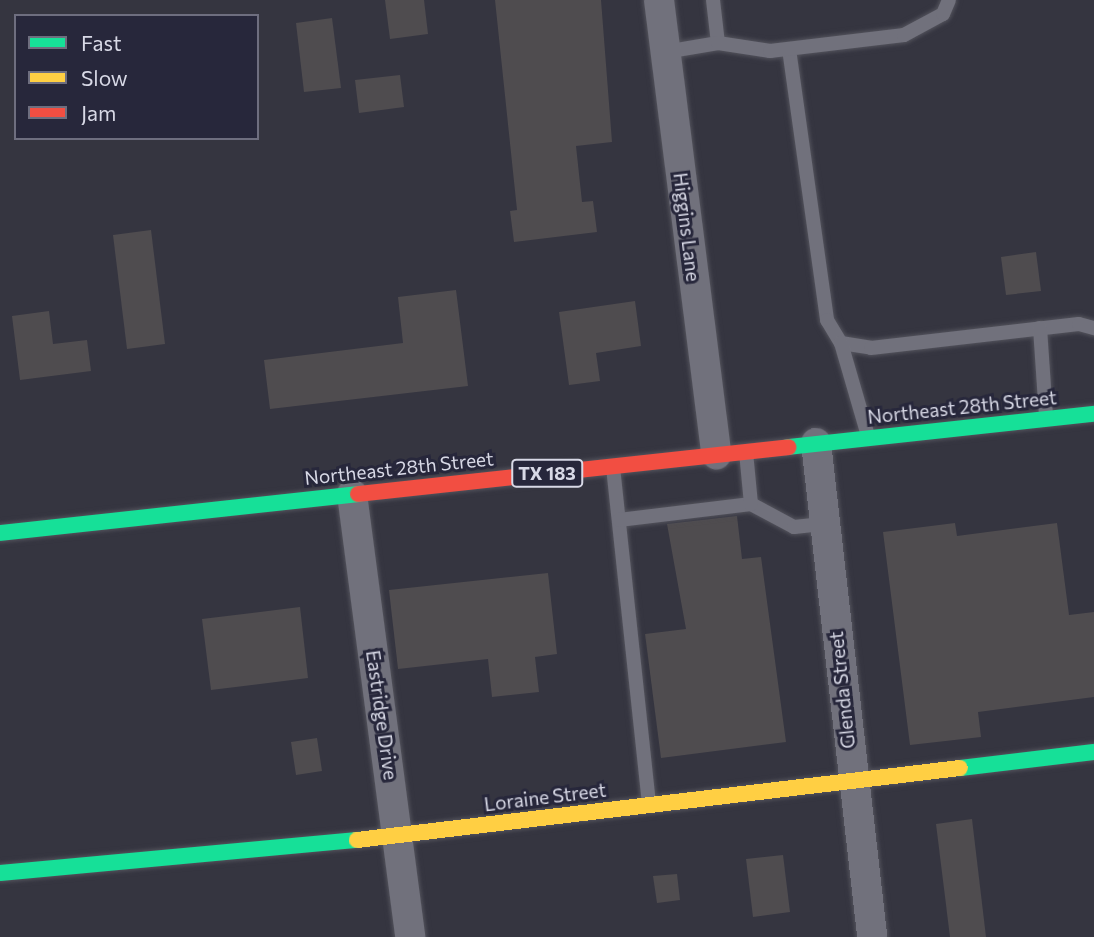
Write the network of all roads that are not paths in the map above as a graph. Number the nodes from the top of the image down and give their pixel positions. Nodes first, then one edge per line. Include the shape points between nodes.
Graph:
1 (659, 0) edge
2 (713, 0) edge
3 (949, 0) edge
4 (718, 43) junction
5 (789, 49) junction
6 (665, 52) junction
7 (1040, 328) junction
8 (1094, 328) edge
9 (841, 343) junction
10 (1094, 414) edge
11 (1046, 419) junction
12 (868, 438) junction
13 (816, 443) junction
14 (746, 451) junction
15 (716, 454) junction
16 (613, 466) junction
17 (352, 494) junction
18 (751, 504) junction
19 (619, 520) junction
20 (825, 524) junction
21 (0, 533) edge
22 (1094, 751) edge
23 (852, 783) junction
24 (650, 806) junction
25 (398, 836) junction
26 (0, 873) edge
27 (410, 937) edge
28 (872, 937) edge

1 - 6 street, Higgins Lane
2 - 4 lane
3 - 5 lane via 943,15 904,35
4 - 5 lane
4 - 6 lane
5 - 9 lane via 827,320
6 - 15 street, Higgins Lane
7 - 8 lane
7 - 9 lane via 871,348
7 - 11 lane
9 - 12 lane
10 - 11 main road, Northeast 28th Street / TX 183
11 - 12 main road, Northeast 28th Street / TX 183
12 - 13 main road, Northeast 28th Street / TX 183
13 - 14 main road, Northeast 28th Street / TX 183
13 - 20 street, Glenda Street
14 - 15 main road, Northeast 28th Street / TX 183
14 - 18 lane
15 - 16 main road, Northeast 28th Street / TX 183
16 - 17 main road, Northeast 28th Street / TX 183
16 - 19 lane
17 - 21 main road, Northeast 28th Street / TX 183
17 - 25 street, Eastridge Drive
18 - 19 lane
18 - 20 lane via 794,527
19 - 24 lane
20 - 23 street, Glenda Street
22 - 23 main road, Loraine Street
23 - 24 main road, Loraine Street
23 - 28 street, Glenda Street
24 - 25 main road, Loraine Street
25 - 26 main road, Loraine Street
25 - 27 street, Eastridge Drive

